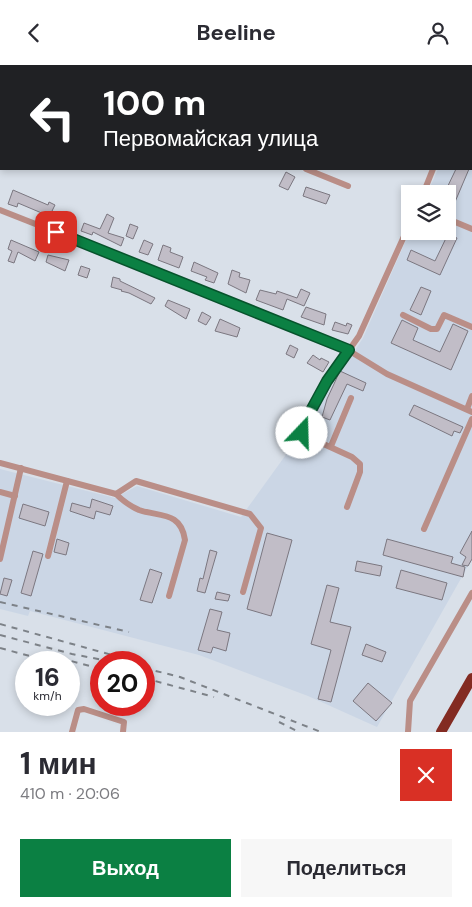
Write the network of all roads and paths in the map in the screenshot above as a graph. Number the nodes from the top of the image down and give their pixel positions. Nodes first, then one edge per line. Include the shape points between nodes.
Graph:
1 (308, 170) edge
2 (433, 170) edge
3 (427, 185) edge
4 (348, 186) dead end
5 (0, 210) edge
6 (456, 222) edge
7 (472, 229) edge
8 (402, 240) edge
9 (403, 315) dead end
10 (472, 327) edge
11 (349, 350) junction
12 (472, 395) edge
13 (351, 398) dead end
14 (469, 411) edge
15 (472, 419) edge
16 (330, 446) junction
17 (0, 463) edge
18 (21, 468) junction
19 (67, 481) junction
20 (0, 492) edge
21 (116, 493) junction
22 (15, 496) junction
23 (347, 507) dead end
24 (424, 529) dead end
25 (48, 556) dead end
26 (0, 559) edge
27 (243, 592) dead end
28 (472, 593) edge
29 (169, 596) dead end
30 (472, 678) edge
31 (72, 732) edge
32 (123, 732) edge
33 (408, 732) edge
34 (441, 732) edge

1 - 4 street
2 - 3 street
5 - 11 street
6 - 7 street
8 - 11 street via 359,336
9 - 10 street via 431,329 437,329 444,315
11 - 14 street via 387,374
11 - 16 street via 327,381 302,427 306,436
12 - 14 street
13 - 16 street
15 - 24 street
16 - 23 street via 360,464
17 - 18 street
18 - 19 street
18 - 22 street
19 - 21 street
19 - 25 street
20 - 22 street
21 - 27 street via 136,481 250,514 261,528
21 - 29 street via 140,510 163,514 178,522 185,540
22 - 26 street
28 - 33 street via 410,701
30 - 34 highway
31 - 32 street via 78,710 84,709 124,722

